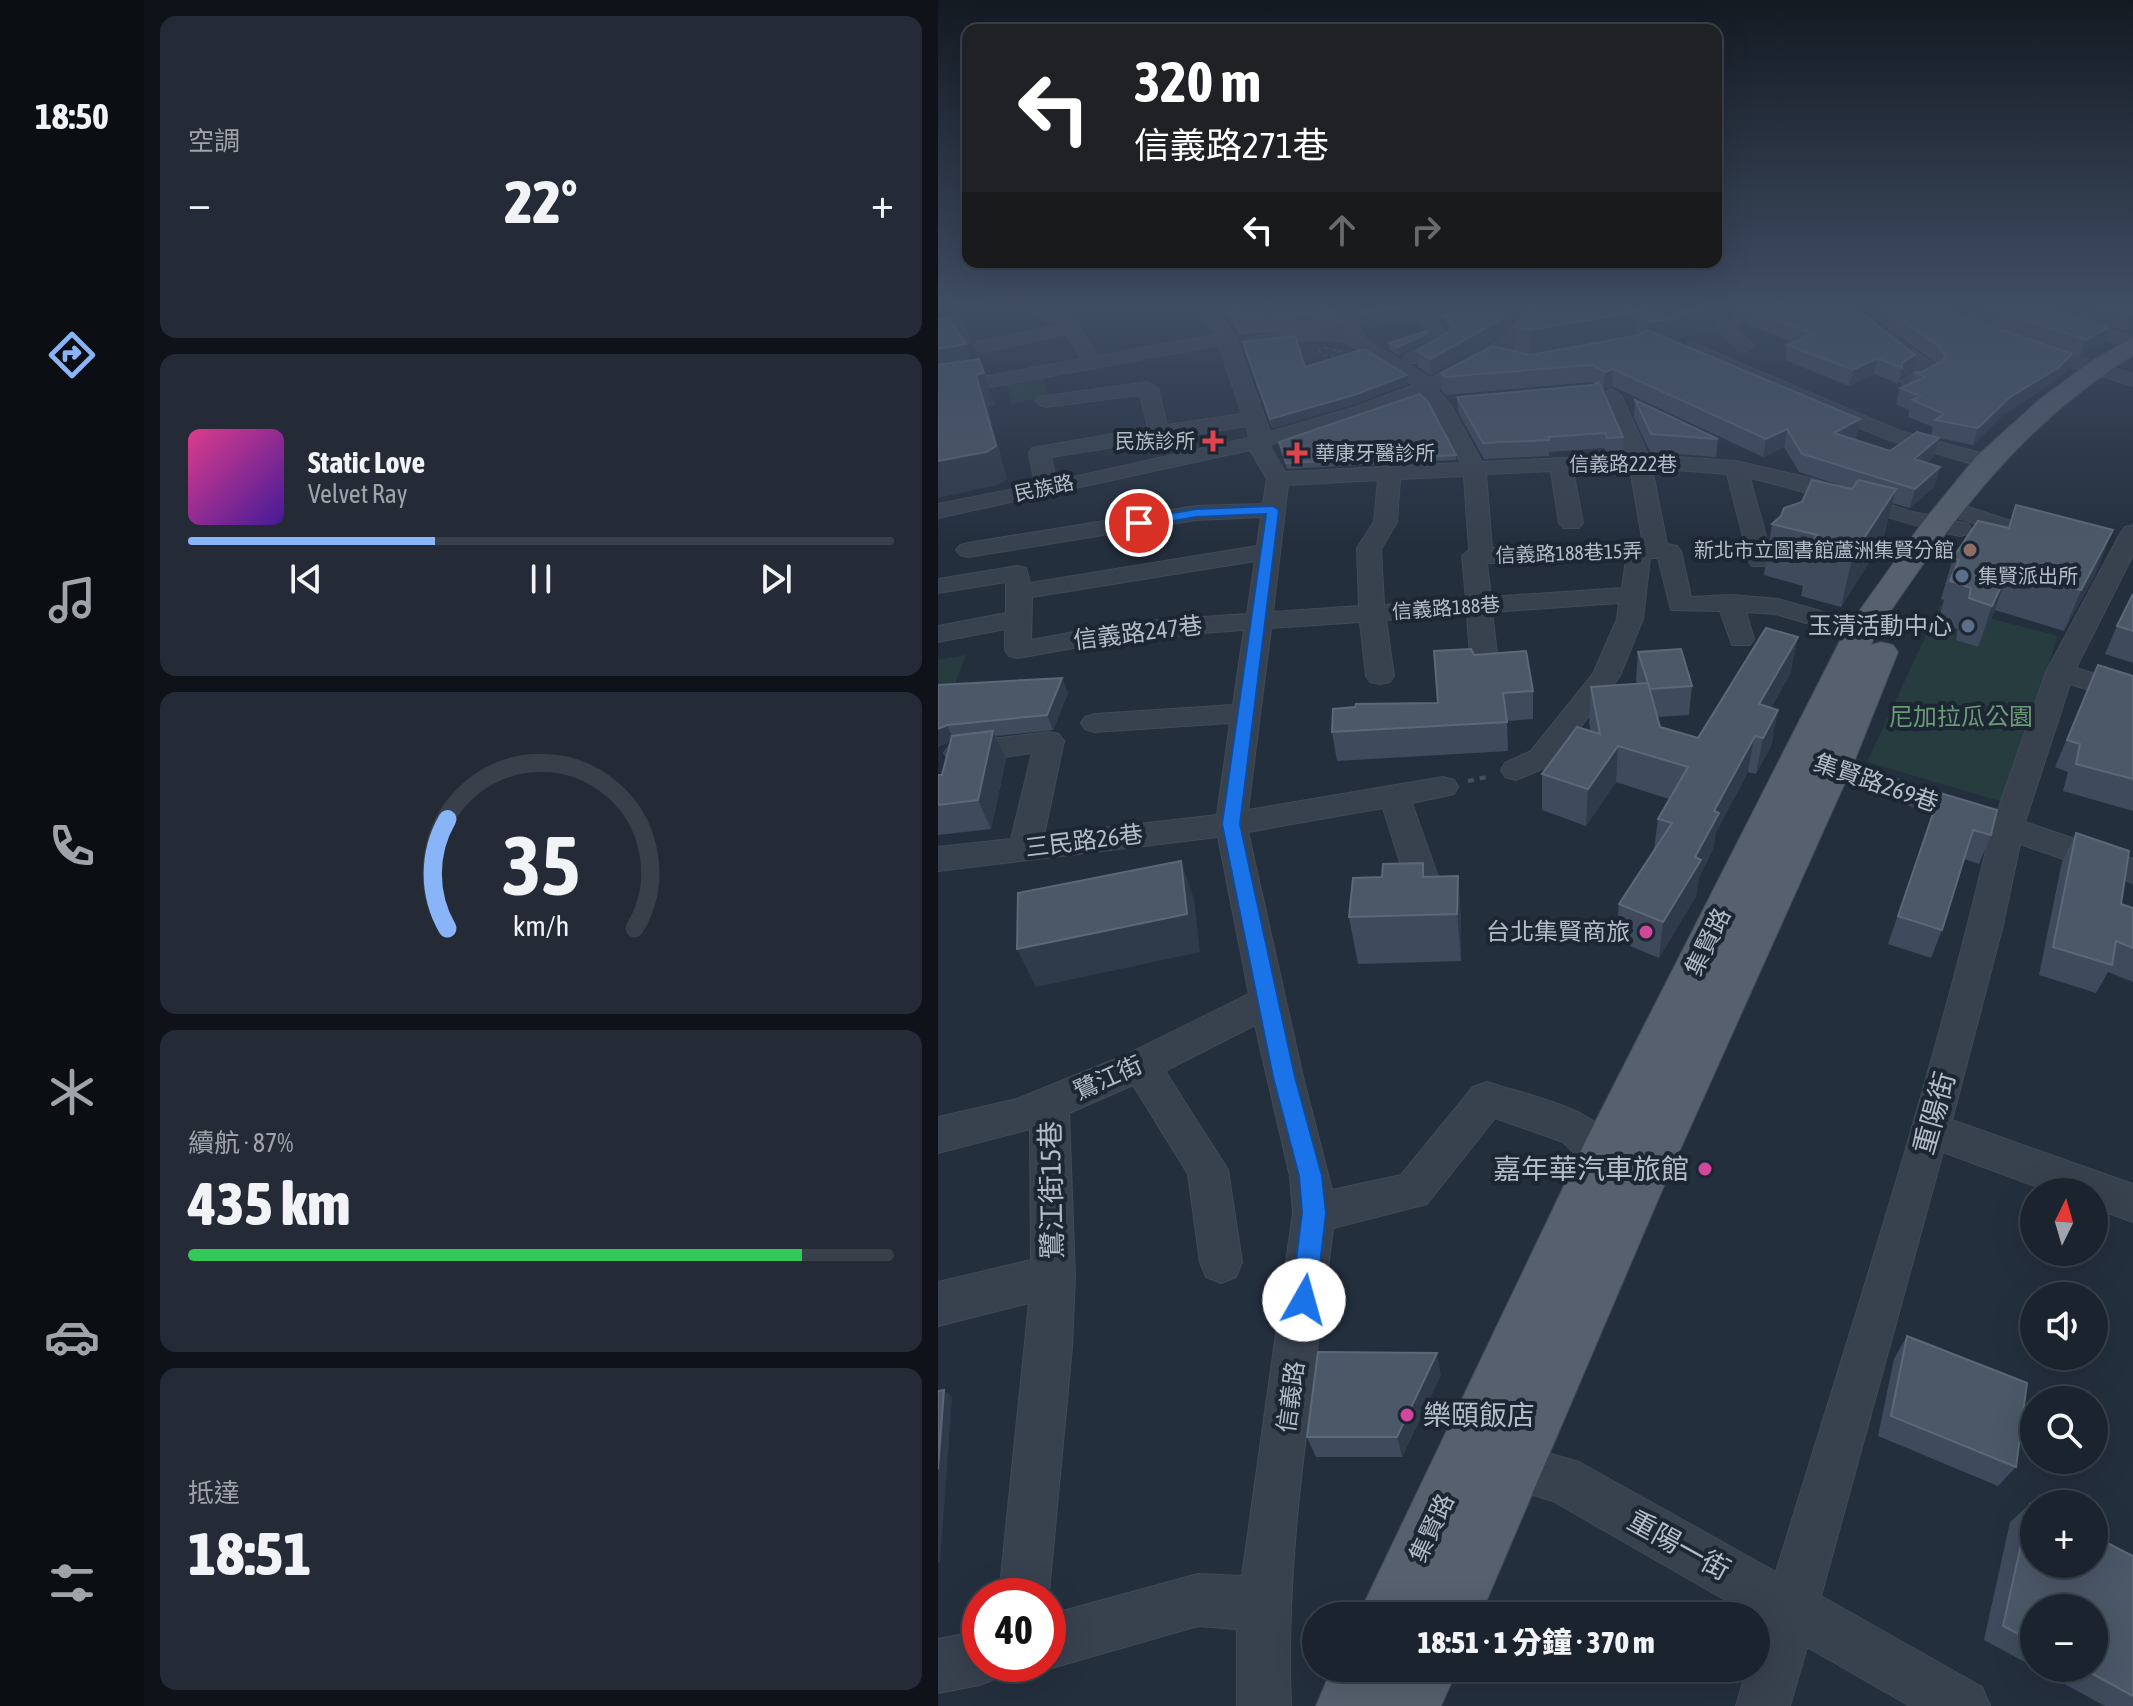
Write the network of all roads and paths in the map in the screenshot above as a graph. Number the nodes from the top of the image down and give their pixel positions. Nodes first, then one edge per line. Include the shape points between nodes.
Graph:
1 (1014, 384) edge
2 (1240, 384) edge
3 (1420, 384) edge
4 (1444, 384) edge
5 (1774, 384) edge
6 (2090, 384) edge
7 (2099, 384) edge
8 (938, 391) edge
9 (1432, 393) junction
10 (1046, 401) dead end
11 (1465, 402) edge
12 (1639, 408) edge
13 (1478, 421) edge
14 (1156, 423) junction
15 (1451, 423) junction
16 (1254, 431) junction
17 (1721, 447) dead end
18 (1640, 461) junction
19 (1987, 462) junction
20 (1561, 464) junction
21 (1736, 468) junction
22 (1475, 469) junction
23 (1389, 474) junction
24 (1762, 475) junction
25 (1806, 484) junction
26 (1046, 487) junction
27 (1016, 494) junction
28 (1275, 495) junction
29 (1796, 509) edge
30 (938, 511) edge
31 (1955, 519) junction
32 (1571, 523) dead end
33 (1025, 541) junction
34 (2072, 548) edge
35 (968, 550) dead end
36 (1647, 551) junction
37 (1266, 552) junction
38 (2121, 555) edge
39 (1481, 556) junction
40 (1761, 561) dead end
41 (1018, 582) junction
42 (938, 586) edge
43 (1633, 595) junction
44 (1731, 603) junction
45 (1477, 608) junction
46 (1372, 613) junction
47 (1017, 619) junction
48 (1259, 620) junction
49 (1861, 631) junction
50 (938, 634) edge
51 (1741, 639) dead end
52 (1485, 670) edge
53 (2060, 672) junction
54 (1380, 676) dead end
55 (2133, 695) edge
56 (1245, 713) junction
57 (1095, 723) dead end
58 (954, 753) edge
59 (1817, 762) junction
60 (1516, 770) joint
61 (1443, 787) joint
62 (1394, 796) junction
63 (1231, 824) junction
64 (2007, 829) junction
65 (1025, 848) junction
66 (938, 859) edge
67 (2133, 871) edge
68 (1427, 894) edge
69 (1270, 1000) junction
70 (1141, 1065) junction
71 (1049, 1104) junction
72 (1930, 1130) junction
73 (938, 1135) edge
74 (1604, 1156) junction
75 (2133, 1203) edge
76 (1314, 1213) junction
77 (1221, 1262) dead end
78 (1053, 1276) junction
79 (938, 1304) edge
80 (1514, 1467) junction
81 (1027, 1578) edge
82 (1266, 1599) junction
83 (1397, 1602) edge
84 (1453, 1602) edge
85 (1792, 1608) junction
86 (1066, 1637) edge
87 (962, 1661) edge
88 (938, 1666) edge
89 (1361, 1682) edge
90 (1417, 1682) edge
91 (1264, 1706) edge
92 (1350, 1706) edge
93 (1406, 1706) edge
94 (1763, 1706) edge
95 (1963, 1706) edge

1 - 8 street
2 - 16 street
3 - 9 street
4 - 9 street, 民族路
5 - 19 street via 1893,435
6 - 19 main road, 集賢路 via 2026,424
7 - 31 main road, 集賢路 via 2032,442 1980,502
9 - 11 street
9 - 15 street
9 - 16 street, 民族路
10 - 14 street via 1148,388
12 - 18 street via 1611,395
13 - 15 street
14 - 16 street
14 - 26 street via 1037,433
15 - 22 street
16 - 26 street, 民族路
16 - 28 street
17 - 24 street via 1749,460
18 - 20 street, 信義路222巷
18 - 21 street, 信義路222巷
18 - 36 street
19 - 31 main road, 集賢路
20 - 22 street, 信義路222巷
20 - 32 street
21 - 24 street, 信義路222巷
21 - 40 street
22 - 23 street, 信義路222巷
22 - 39 street, 信義路188巷15弄
23 - 28 street, 信義路222巷
23 - 46 street via 1389,518 1384,533 1369,548
24 - 25 street, 信義路222巷
25 - 29 street
25 - 31 street, 信義路222巷 via 1903,517
26 - 27 street, 民族路
27 - 30 street, 民族路
27 - 33 street
28 - 33 street, 信義路222巷
28 - 37 street, 信義路
31 - 34 street, 信義路222巷
31 - 49 main road, 集賢路
31 - 59 main road, 集賢路
33 - 35 street, 信義路222巷
33 - 41 street via 1018,554
36 - 39 street, 信義路188巷15弄
36 - 43 street
36 - 44 street via 1669,551 1680,605
37 - 41 street
37 - 48 street, 信義路
38 - 53 street, 重陽街
39 - 45 street, 信義路188巷15弄 via 1474,556
41 - 42 street
41 - 47 street
43 - 45 street, 信義路188巷
43 - 60 street via 1630,619 1606,676 1541,758
44 - 49 street via 1778,607
44 - 51 street
45 - 46 street, 信義路188巷
45 - 52 street
46 - 48 street, 信義路188巷
46 - 54 street
47 - 48 street, 信義路247巷 via 1018,650 1129,630
47 - 50 street
48 - 56 street, 信義路
49 - 59 main road, 集賢路
53 - 55 street
53 - 64 street, 重陽街
56 - 57 street
56 - 63 street, 信義路
58 - 65 street via 1049,741
59 - 64 street, 集賢路269巷
59 - 74 main road, 集賢路
59 - 80 main road, 集賢路
60 - 61 path
61 - 62 street
62 - 63 street
62 - 68 street
63 - 65 street, 三民路26巷
63 - 69 street, 信義路
64 - 67 street, 集賢路269巷
64 - 72 street, 重陽街
65 - 66 street, 三民路26巷
69 - 70 street, 鷺江街
69 - 76 street, 信義路
70 - 71 street, 鷺江街
70 - 77 street via 1208,1170
71 - 73 street, 鷺江街
71 - 78 street, 鷺江街15巷
72 - 75 street
72 - 85 street, 重陽街
74 - 76 street via 1576,1129 1487,1099 1413,1191
74 - 83 main road, 集賢路
76 - 82 street, 信義路
78 - 79 street, 鷺江街15巷
78 - 81 street, 鷺江街15巷
80 - 84 main road, 集賢路
80 - 85 street, 重陽一街 via 1562,1479
82 - 86 street via 1198,1600
82 - 91 street, 信義路
85 - 94 street, 重陽街
85 - 95 street, 重陽一街
87 - 88 street
89 - 92 main road
90 - 93 main road

